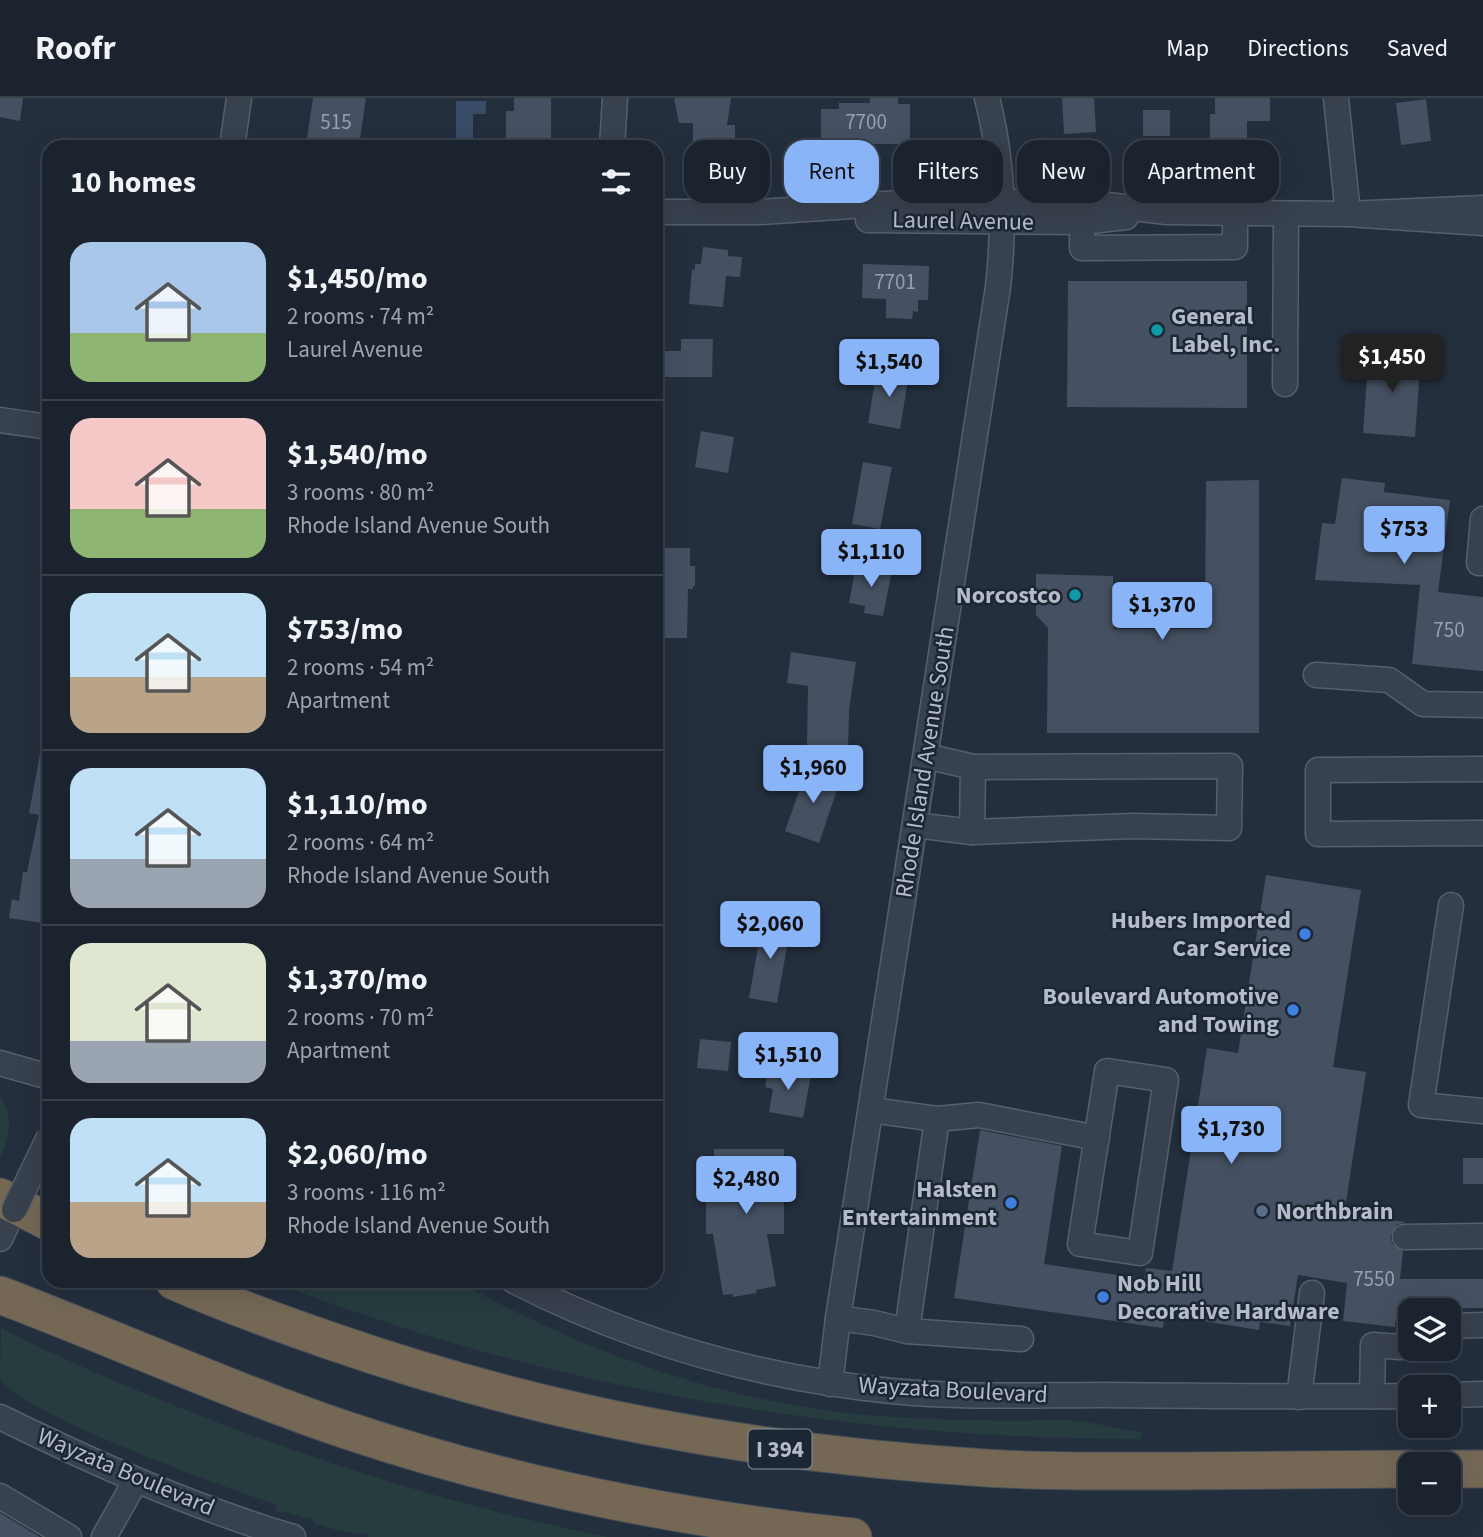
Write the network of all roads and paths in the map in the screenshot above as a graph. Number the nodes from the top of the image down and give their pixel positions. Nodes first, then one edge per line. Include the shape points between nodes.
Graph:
1 (239, 98) edge
2 (615, 98) edge
3 (987, 98) edge
4 (1336, 98) edge
5 (233, 140) edge
6 (612, 140) edge
7 (1483, 208) edge
8 (663, 212) edge
9 (1002, 212) junction
10 (1167, 212) junction
11 (1235, 213) junction
12 (1286, 214) junction
13 (1348, 214) junction
14 (1082, 222) junction
15 (1483, 223) edge
16 (1285, 384) dead end
17 (0, 420) edge
18 (42, 426) edge
19 (1483, 519) edge
20 (1483, 563) edge
21 (1316, 675) dead end
22 (1483, 705) edge
23 (926, 756) junction
24 (973, 767) junction
25 (1483, 769) edge
26 (915, 825) junction
27 (972, 832) junction
28 (1483, 833) edge
29 (1451, 905) dead end
30 (0, 1063) edge
31 (42, 1075) edge
32 (871, 1110) junction
33 (1483, 1111) edge
34 (937, 1119) junction
35 (1097, 1138) junction
36 (42, 1152) edge
37 (0, 1197) edge
38 (42, 1218) edge
39 (1483, 1236) edge
40 (1405, 1237) dead end
41 (0, 1239) edge
42 (0, 1280) edge
43 (192, 1288) edge
44 (529, 1288) edge
45 (1312, 1293) dead end
46 (0, 1295) edge
47 (838, 1318) junction
48 (1483, 1325) edge
49 (1461, 1326) edge
50 (92, 1330) junction
51 (907, 1331) junction
52 (1021, 1339) dead end
53 (1398, 1347) edge
54 (830, 1384) junction
55 (1483, 1394) edge
56 (1461, 1395) edge
57 (1372, 1396) junction
58 (1398, 1396) edge
59 (1299, 1397) junction
60 (1, 1421) edge
61 (1398, 1469) edge
62 (1461, 1469) edge
63 (1483, 1469) edge
64 (136, 1480) junction
65 (0, 1496) edge
66 (261, 1533) edge
67 (69, 1537) edge
68 (104, 1537) edge
69 (293, 1537) edge
70 (853, 1537) edge

1 - 5 street
2 - 6 street
3 - 9 street, Rhode Island Avenue South via 996,134
4 - 13 street
7 - 13 street, Laurel Avenue
8 - 9 street, Laurel Avenue via 760,212 913,202
9 - 10 street, Laurel Avenue via 1082,202
9 - 14 street, Laurel Avenue
9 - 23 street, Rhode Island Avenue South via 998,287
10 - 11 street, Laurel Avenue
10 - 14 street, Laurel Avenue
11 - 12 street, Laurel Avenue
11 - 14 street via 1235,247 1082,248
12 - 13 street, Laurel Avenue
12 - 16 street
13 - 15 street, Laurel Avenue
17 - 18 street
19 - 20 street via 1479,563
21 - 22 street via 1389,680 1423,705
23 - 24 street
23 - 26 street, Rhode Island Avenue South
24 - 27 street
24 - 27 street via 1230,766 1229,828
25 - 28 street via 1318,770 1318,834
26 - 27 street
26 - 32 street, Rhode Island Avenue South
29 - 33 street via 1421,1105
30 - 31 street
32 - 34 street
32 - 47 street, Rhode Island Avenue South
34 - 35 street via 979,1115
34 - 51 street
35 - 35 street via 1080,1244 1140,1253 1166,1080 1107,1071
36 - 41 street, bridge
37 - 38 highway
39 - 40 street
42 - 50 highway
43 - 61 highway, I 394 via 430,1374 546,1405 732,1442 871,1460 989,1468
44 - 54 street, Wayzata Boulevard via 671,1348
45 - 59 street
46 - 50 highway
47 - 51 street
47 - 54 street, Rhode Island Avenue South
48 - 49 street
50 - 70 highway via 282,1408 459,1463 681,1514
51 - 52 street
53 - 57 street via 1373,1345
54 - 59 street, Wayzata Boulevard via 943,1394
55 - 56 street
57 - 58 street, Wayzata Boulevard
57 - 59 street, Wayzata Boulevard
60 - 64 street, Wayzata Boulevard
62 - 63 highway
64 - 66 street, Wayzata Boulevard
64 - 68 street
65 - 67 street
66 - 69 street, Wayzata Boulevard

